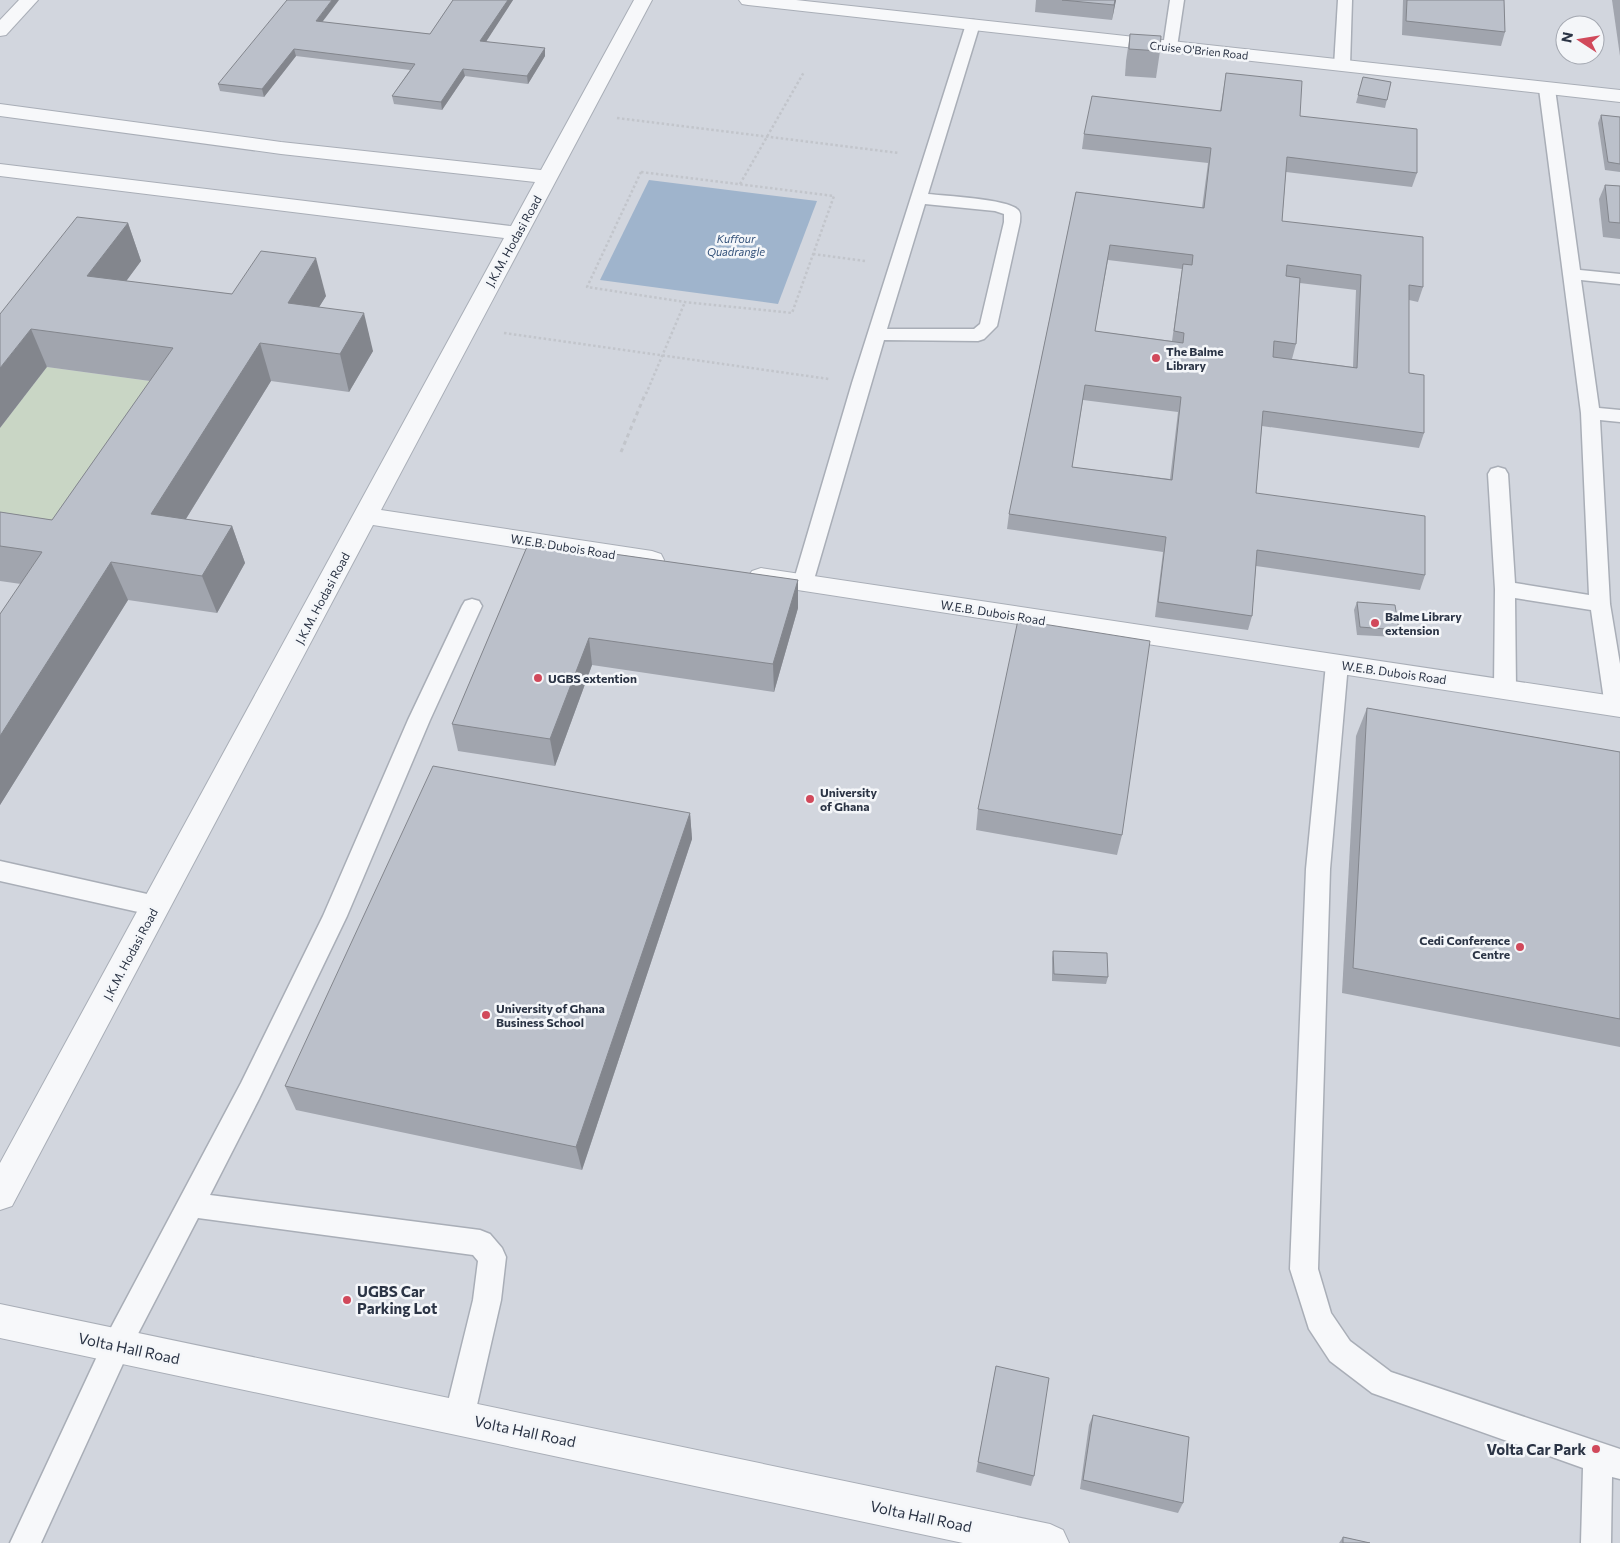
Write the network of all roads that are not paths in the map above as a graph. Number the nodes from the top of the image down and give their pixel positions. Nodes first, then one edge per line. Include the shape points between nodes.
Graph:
1 (28, 0) edge
2 (643, 0) edge
3 (748, 0) edge
4 (1177, 0) edge
5 (1345, 0) edge
6 (973, 24) junction
7 (0, 31) edge
8 (1170, 47) junction
9 (1342, 66) junction
10 (1547, 89) junction
11 (1620, 96) edge
12 (0, 110) edge
13 (0, 170) edge
14 (548, 177) junction
15 (919, 198) junction
16 (516, 233) junction
17 (1572, 274) junction
18 (1620, 280) edge
19 (877, 334) junction
20 (1590, 413) junction
21 (1620, 416) edge
22 (1498, 474) dead end
23 (366, 516) junction
24 (677, 564) edge
25 (735, 572) edge
26 (803, 583) junction
27 (1505, 588) junction
28 (1600, 604) junction
29 (472, 606) dead end
30 (1337, 664) junction
31 (1505, 689) junction
32 (1618, 707) edge
33 (0, 871) edge
34 (156, 906) junction
35 (0, 1195) edge
36 (191, 1205) junction
37 (0, 1321) edge
38 (116, 1345) junction
39 (459, 1418) junction
40 (1609, 1461) edge
41 (24, 1543) edge
42 (1050, 1543) edge
43 (1596, 1543) edge

1 - 7 street
2 - 14 street, J.K.M. Hodasi Road
3 - 6 street, Cruise O'Brien Road
4 - 8 lane
5 - 9 lane
6 - 8 street, Cruise O'Brien Road
6 - 15 lane
8 - 9 street, Cruise O'Brien Road
9 - 10 street, Cruise O'Brien Road
10 - 11 street, Cruise O'Brien Road
10 - 17 lane
12 - 14 street via 281,148
13 - 16 street
14 - 16 street, J.K.M. Hodasi Road
15 - 19 lane
15 - 19 lane via 998,206 1012,212 988,326 978,335
16 - 23 street, J.K.M. Hodasi Road
17 - 18 lane
17 - 20 lane
19 - 26 lane
20 - 21 lane
20 - 28 lane
22 - 27 lane
23 - 24 street, W.E.B. Dubois Road
23 - 34 street, J.K.M. Hodasi Road
25 - 26 street, W.E.B. Dubois Road
26 - 30 street, W.E.B. Dubois Road
27 - 28 lane
27 - 31 lane
28 - 32 lane
29 - 36 lane via 335,916
30 - 31 street, W.E.B. Dubois Road
30 - 40 lane via 1318,868 1304,1259 1319,1319 1340,1351 1382,1383
31 - 32 street, W.E.B. Dubois Road
33 - 34 lane
34 - 35 street, J.K.M. Hodasi Road
36 - 38 lane
36 - 39 lane via 480,1243 492,1257 487,1300
37 - 38 street, Volta Hall Road
38 - 39 street, Volta Hall Road
38 - 41 lane
39 - 42 street, Volta Hall Road
40 - 43 lane

